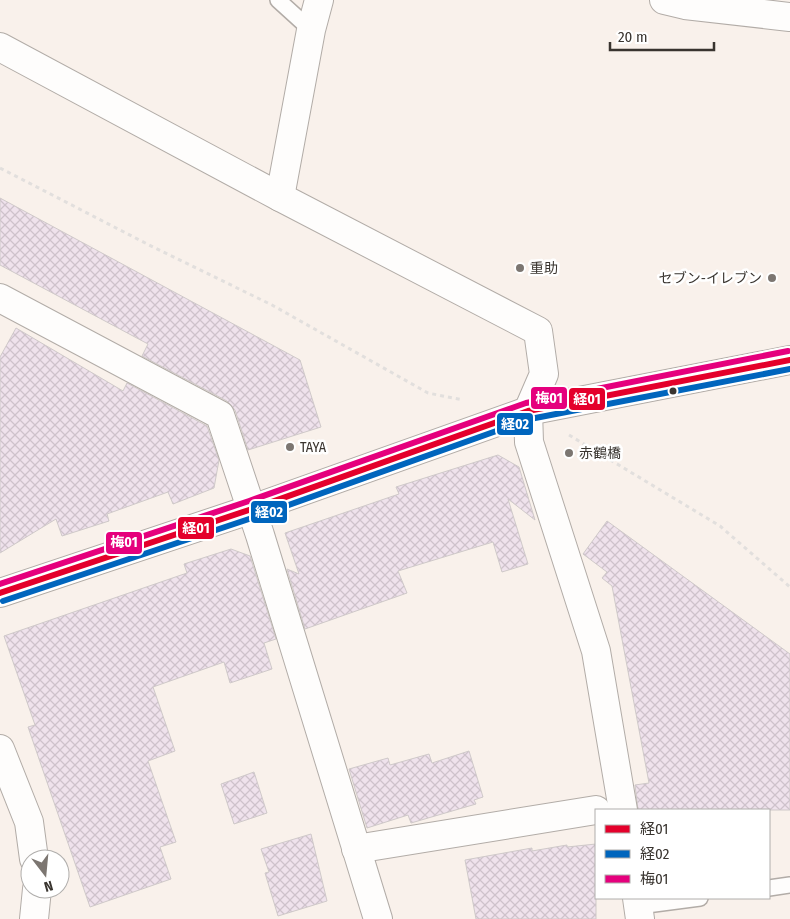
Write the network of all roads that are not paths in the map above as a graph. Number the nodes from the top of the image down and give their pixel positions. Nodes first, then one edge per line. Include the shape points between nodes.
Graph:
1 (278, 0) edge
2 (319, 0) edge
3 (664, 0) edge
4 (790, 17) edge
5 (311, 30) junction
6 (0, 47) edge
7 (280, 197) junction
8 (0, 298) edge
9 (790, 360) edge
10 (528, 411) junction
11 (252, 509) junction
12 (0, 594) edge
13 (0, 749) edge
14 (609, 809) edge
15 (595, 811) edge
16 (356, 848) junction
17 (33, 849) edge
18 (790, 885) edge
19 (770, 888) edge
20 (36, 899) edge
21 (694, 899) edge
22 (639, 908) edge
23 (34, 919) edge
24 (378, 919) edge

1 - 5 lane
2 - 5 street
3 - 4 street
5 - 7 street
6 - 7 street
7 - 10 street via 538,331 544,374
8 - 11 street via 220,415
9 - 10 street
10 - 11 street
10 - 14 street via 530,442 596,651
11 - 12 street
11 - 16 street
13 - 17 street via 29,822
15 - 16 street
16 - 24 street
18 - 19 lane
20 - 23 street
21 - 22 lane

